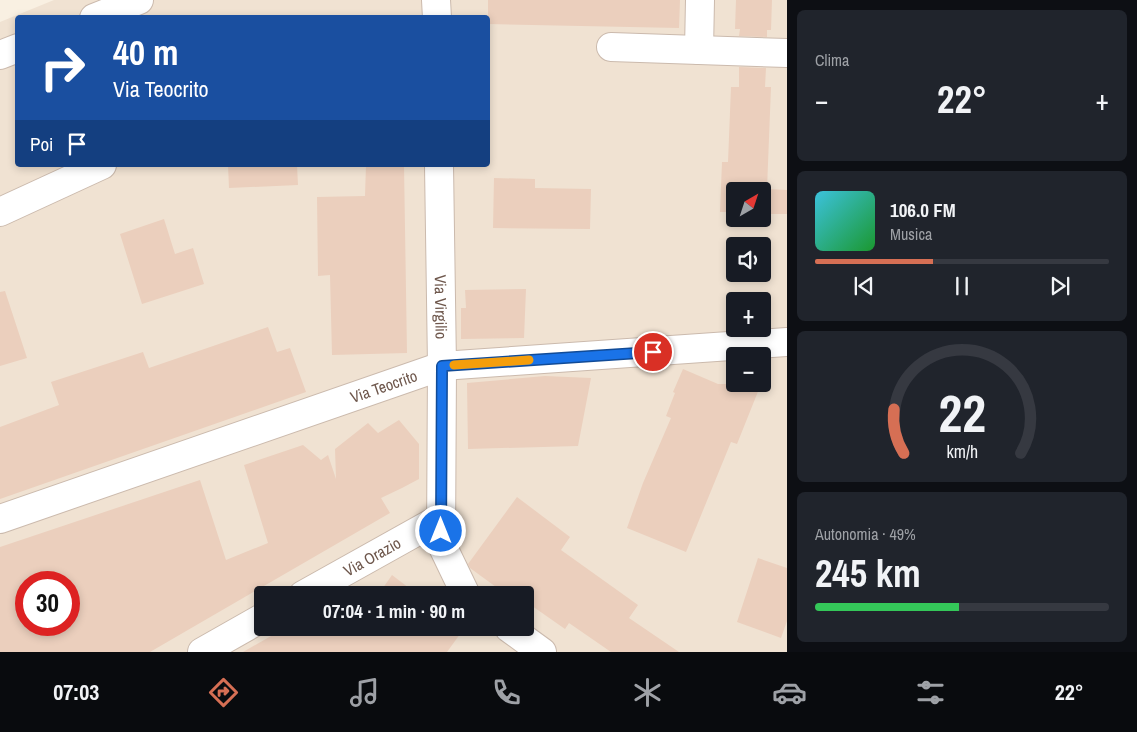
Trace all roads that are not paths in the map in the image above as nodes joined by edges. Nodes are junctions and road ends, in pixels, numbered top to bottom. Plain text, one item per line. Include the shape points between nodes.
1 (139, 0) edge
2 (436, 0) edge
3 (700, 0) edge
4 (102, 15) edge
5 (437, 15) edge
6 (611, 47) dead end
7 (15, 49) edge
8 (699, 50) junction
9 (787, 53) edge
10 (0, 55) edge
11 (98, 167) edge
12 (438, 167) edge
13 (0, 212) edge
14 (787, 342) edge
15 (442, 366) junction
16 (441, 518) junction
17 (0, 519) edge
18 (319, 586) edge
19 (462, 586) edge
20 (254, 623) edge
21 (520, 636) edge
22 (202, 652) edge
23 (542, 652) edge

1 - 4 street
2 - 5 street
3 - 8 street
6 - 8 street
7 - 10 street
8 - 9 street
11 - 13 street
12 - 15 street, Via Virgilio
14 - 15 street, Via Teocrito
15 - 16 street, Via Virgilio
15 - 17 street, Via Teocrito
16 - 18 street, Via Orazio
16 - 19 street, Via Virgilio via 441,544
20 - 22 street
21 - 23 street

